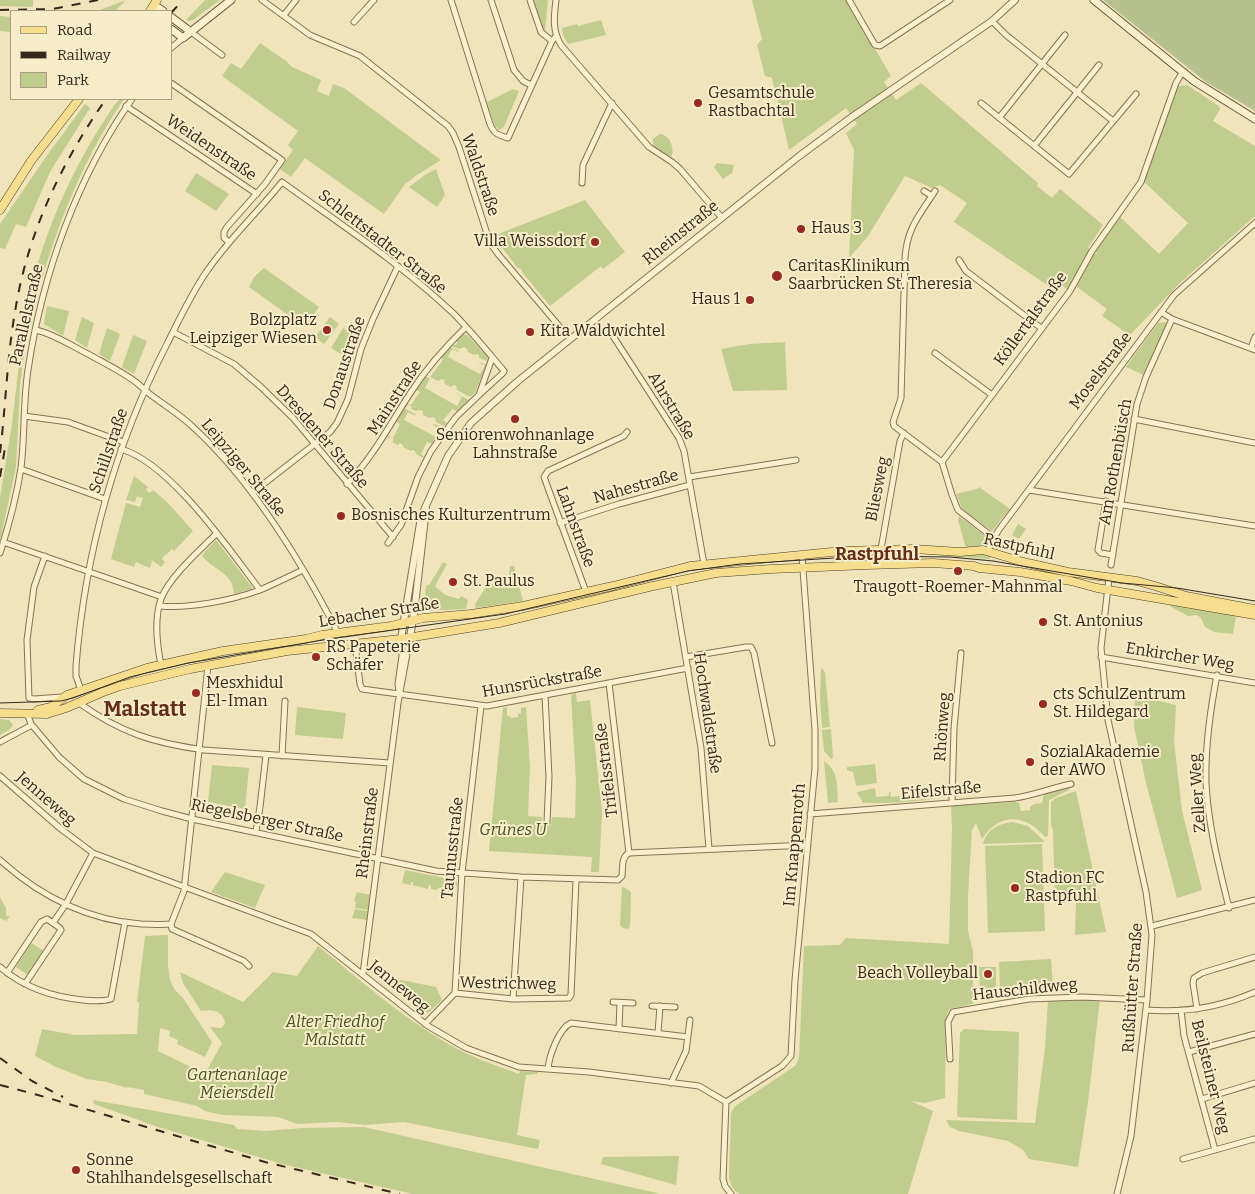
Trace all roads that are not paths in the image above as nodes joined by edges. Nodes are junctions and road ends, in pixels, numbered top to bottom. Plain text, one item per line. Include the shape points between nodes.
1 (231, 0) edge
2 (262, 0) edge
3 (296, 0) edge
4 (374, 0) edge
5 (451, 0) edge
6 (491, 0) edge
7 (530, 0) edge
8 (556, 0) edge
9 (849, 0) edge
10 (1015, 0) edge
11 (1094, 0) edge
12 (946, 1) edge
13 (284, 15) junction
14 (172, 19) edge
15 (992, 20) junction
16 (354, 22) dead end
17 (173, 31) edge
18 (192, 32) junction
19 (1066, 35) dead end
20 (183, 38) junction
21 (554, 38) junction
22 (172, 47) edge
23 (222, 55) dead end
24 (1042, 64) junction
25 (1099, 65) dead end
26 (1182, 73) junction
27 (172, 84) edge
28 (531, 85) junction
29 (1077, 93) junction
30 (1136, 94) dead end
31 (78, 100) edge
32 (131, 100) edge
33 (612, 103) junction
34 (981, 103) dead end
35 (126, 106) junction
36 (999, 118) junction
37 (1255, 119) edge
38 (1113, 121) junction
39 (1034, 146) junction
40 (282, 182) joint
41 (582, 183) dead end
42 (924, 191) dead end
43 (257, 194) junction
44 (0, 210) edge
45 (722, 218) junction
46 (1255, 223) edge
47 (229, 242) junction
48 (959, 260) dead end
49 (398, 266) junction
50 (1161, 312) junction
51 (1172, 319) junction
52 (466, 327) junction
53 (1042, 328) junction
54 (36, 330) junction
55 (605, 331) dead end
56 (173, 332) junction
57 (1255, 337) edge
58 (570, 339) junction
59 (1253, 349) edge
60 (935, 353) dead end
61 (492, 358) junction
62 (144, 390) junction
63 (992, 394) junction
64 (479, 395) junction
65 (24, 416) junction
66 (1134, 418) junction
67 (627, 432) dead end
68 (904, 433) junction
69 (123, 442) junction
70 (1255, 443) edge
71 (314, 445) junction
72 (121, 449) junction
73 (796, 460) dead end
74 (942, 462) junction
75 (21, 469) junction
76 (689, 478) junction
77 (347, 484) junction
78 (690, 485) junction
79 (1029, 490) junction
80 (252, 493) junction
81 (105, 499) junction
82 (1106, 501) junction
83 (1121, 503) junction
84 (427, 506) junction
85 (560, 523) junction
86 (1255, 526) edge
87 (217, 533) junction
88 (393, 537) junction
89 (994, 538) junction
90 (3, 542) junction
91 (388, 543) dead end
92 (881, 550) junction
93 (991, 551) junction
94 (0, 553) edge
95 (1113, 555) junction
96 (45, 556) junction
97 (802, 556) junction
98 (704, 564) junction
99 (974, 566) junction
100 (1111, 566) dead end
101 (803, 568) junction
102 (303, 570) junction
103 (89, 572) junction
104 (1109, 578) junction
105 (673, 582) junction
106 (1108, 589) junction
107 (260, 590) junction
108 (586, 592) junction
109 (1171, 592) junction
110 (1146, 595) junction
111 (162, 597) junction
112 (160, 606) junction
113 (523, 606) junction
114 (1255, 608) edge
115 (1255, 615) edge
116 (413, 621) junction
117 (507, 621) junction
118 (405, 623) junction
119 (338, 633) junction
120 (410, 637) junction
121 (401, 638) junction
122 (355, 644) junction
123 (345, 646) junction
124 (960, 653) dead end
125 (686, 657) junction
126 (1101, 657) junction
127 (161, 665) junction
128 (208, 666) junction
129 (688, 668) junction
130 (1217, 675) junction
131 (609, 683) junction
132 (1255, 683) edge
133 (81, 690) junction
134 (400, 694) junction
135 (67, 695) junction
136 (545, 695) junction
137 (285, 701) dead end
138 (79, 703) junction
139 (481, 706) junction
140 (0, 713) edge
141 (27, 713) junction
142 (31, 724) junction
143 (0, 742) edge
144 (772, 743) dead end
145 (200, 750) junction
146 (266, 755) junction
147 (282, 756) junction
148 (390, 763) junction
149 (0, 776) edge
150 (1071, 784) dead end
151 (952, 802) junction
152 (810, 814) junction
153 (192, 819) junction
154 (547, 822) dead end
155 (256, 831) junction
156 (808, 845) junction
157 (709, 850) junction
158 (93, 852) junction
159 (627, 854) junction
160 (378, 858) junction
161 (0, 860) edge
162 (462, 873) junction
163 (520, 877) junction
164 (576, 880) junction
165 (184, 887) junction
166 (1255, 900) edge
167 (65, 905) junction
168 (1229, 908) junction
169 (125, 922) junction
170 (53, 923) junction
171 (171, 924) junction
172 (1152, 926) junction
173 (1255, 957) edge
174 (249, 966) dead end
175 (0, 967) edge
176 (7, 973) junction
177 (363, 974) junction
178 (25, 984) junction
179 (1255, 992) edge
180 (455, 993) junction
181 (513, 999) junction
182 (1147, 1000) junction
183 (613, 1002) dead end
184 (620, 1003) junction
185 (633, 1003) dead end
186 (652, 1006) dead end
187 (660, 1006) junction
188 (675, 1007) dead end
189 (1196, 1009) junction
190 (1146, 1010) junction
191 (1181, 1010) junction
192 (690, 1020) dead end
193 (425, 1024) junction
194 (619, 1029) junction
195 (658, 1033) junction
196 (1255, 1034) edge
197 (688, 1037) junction
198 (1189, 1052) junction
199 (950, 1059) dead end
200 (548, 1069) junction
201 (671, 1082) junction
202 (1255, 1083) edge
203 (1202, 1099) junction
204 (726, 1102) junction
205 (1254, 1139) dead end
206 (1215, 1150) junction
207 (1183, 1159) dead end
208 (731, 1194) edge
209 (1117, 1194) edge

1 - 18 main road
2 - 13 street, Waldstraße
3 - 13 street
4 - 16 street
5 - 28 street via 493,132 508,138
6 - 28 street via 514,70
7 - 21 street via 542,32
8 - 21 street
9 - 12 street via 875,45 880,46
10 - 15 street, Rheinstraße
11 - 26 main road
13 - 58 street, Waldstraße via 314,37 360,56 448,126 459,147 490,243
14 - 18 main road
15 - 24 street
15 - 45 street, Rheinstraße via 852,117
17 - 20 main road
18 - 20 main road
18 - 23 street
19 - 24 street
20 - 22 street
21 - 28 street
21 - 33 street
24 - 29 street
24 - 36 street
25 - 29 street
26 - 37 main road
26 - 53 street, Köllertalstraße via 1140,182 1092,251 1070,291
27 - 43 street via 282,160
29 - 38 street
29 - 39 street
30 - 38 street
31 - 44 main road via 34,156
32 - 35 street, Parallelstraße
33 - 41 street via 583,166
33 - 45 street via 649,147 672,162
34 - 36 street
35 - 43 street, Weidenstraße
35 - 54 street, Parallelstraße via 103,144 68,220 48,278
36 - 39 street
38 - 39 street via 1069,174
40 - 47 street, Schillstraße
40 - 49 street, Schlettstadter Straße
42 - 68 street via 933,194 909,232 906,248 901,398 893,422
43 - 47 street, Schillstraße via 224,232 224,238
45 - 58 street, Rheinstraße
46 - 50 street, Moselstraße via 1180,288
47 - 56 street, Schillstraße via 206,273
48 - 53 street via 966,271
49 - 52 street, Schlettstadter Straße
49 - 71 street, Donaustraße via 375,313 342,415 330,432
50 - 51 street
50 - 79 street, Moselstraße
51 - 59 street
51 - 66 street, Am Rothenbüsch via 1142,389
52 - 61 street, Schlettstadter Straße
52 - 77 street, Mainstraße via 424,373 378,446
53 - 63 street, Köllertalstraße
54 - 62 street, Leipziger Straße via 96,358
54 - 65 street, Parallelstraße
55 - 76 street, Ahrstraße via 611,333 674,428 684,450
56 - 62 street, Schillstraße
56 - 71 street, Dresdener Straße via 243,371 287,412
57 - 59 street
58 - 84 street, Rheinstraße via 471,423 448,456
60 - 63 street
61 - 64 street
61 - 64 street, Schlettstadter Straße via 504,371
62 - 69 street, Schillstraße
62 - 80 street, Leipziger Straße via 195,428
63 - 74 street, Köllertalstraße
64 - 88 street via 456,417 431,451
65 - 69 street via 68,422
65 - 75 street, Parallelstraße
66 - 70 street
66 - 83 street, Am Rothenbüsch
67 - 85 street, Lahnstraße via 546,473 545,482
68 - 74 street
68 - 92 street, Bliesweg
69 - 72 street, Schillstraße
71 - 77 street, Dresdener Straße
71 - 80 street, Donaustraße
72 - 81 street, Schillstraße
72 - 87 street via 172,483
73 - 76 street, Nahestraße
74 - 89 street via 958,510
75 - 81 street
75 - 90 street, Parallelstraße
76 - 78 street, Ahrstraße
77 - 88 street, Dresdener Straße
78 - 85 street, Nahestraße
78 - 98 street, Ahrstraße
79 - 82 street
79 - 89 street, Moselstraße
80 - 102 street, Leipziger Straße
81 - 103 street, Schillstraße
82 - 83 street
82 - 95 street, Am Rothenbüsch via 1098,550
83 - 86 street
83 - 95 street, Am Rothenbüsch
84 - 116 street, Rheinstraße
84 - 118 street, Rheinstraße via 419,527
85 - 108 street, Lahnstraße
87 - 107 street
87 - 111 street via 180,572
88 - 91 street
89 - 93 street, Moselstraße
90 - 94 street, Parallelstraße
90 - 96 street
92 - 93 main road, Rastpfuhl
92 - 97 main road, Rastpfuhl
93 - 99 main road via 993,561 988,566
93 - 104 main road, Rastpfuhl via 1017,561
95 - 100 street, Am Rothenbüsch
96 - 103 street
96 - 135 street via 34,587 28,630 29,698
97 - 98 main road, Lebacher Straße
97 - 101 street, Im Knappenroth
98 - 108 main road, Lebacher Straße
99 - 101 main road, Rastpfuhl via 933,563
99 - 106 main road, Rastpfuhl
101 - 105 main road, Lebacher Straße via 716,573
101 - 152 street, Im Knappenroth via 816,742
102 - 107 street
102 - 119 street, Leipziger Straße
103 - 111 street
103 - 133 street, Schillstraße via 76,666
104 - 106 street, Rußhütter Straße
104 - 109 main road, Rastpfuhl via 1148,584
105 - 117 main road, Lebacher Straße
105 - 125 street, Hochwaldstraße
106 - 110 main road, Rastpfuhl
106 - 126 street, Rußhütter Straße
107 - 112 street via 187,606
108 - 113 main road, Lebacher Straße
109 - 110 main road via 1169,595
109 - 114 main road
110 - 115 main road
111 - 112 street
112 - 127 street via 158,640
113 - 116 main road, Lebacher Straße
113 - 117 main road via 507,611 504,617
116 - 118 main road, Lebacher Straße
116 - 120 street, Rheinstraße
117 - 120 main road, Lebacher Straße
118 - 119 main road, Lebacher Straße
118 - 121 street, Rheinstraße
119 - 123 main road
119 - 127 main road, Lebacher Straße via 223,651
120 - 121 main road, Lebacher Straße
120 - 134 street, Rheinstraße
121 - 122 main road, Lebacher Straße
121 - 134 street, Rheinstraße
122 - 123 main road, Lebacher Straße
122 - 134 street via 360,686 365,690
123 - 128 main road, Lebacher Straße via 287,651
124 - 151 street, Rhönweg
125 - 129 street, Hochwaldstraße
125 - 144 street via 751,647
126 - 130 street, Enkircher Weg
126 - 172 street, Rußhütter Straße via 1108,720
127 - 133 main road, Lebacher Straße
128 - 138 main road, Lebacher Straße via 120,686
128 - 145 street
129 - 131 street, Hunsrückstraße
129 - 157 street, Hochwaldstraße via 701,748
130 - 132 street, Enkircher Weg
130 - 168 street, Zeller Weg via 1209,716 1206,783 1211,827
131 - 136 street, Hunsrückstraße
131 - 159 street, Trifelsstraße
133 - 135 main road, Lebacher Straße
134 - 139 street, Hunsrückstraße
134 - 148 street, Rheinstraße
135 - 141 main road, Lebacher Straße via 48,708
136 - 139 street, Hunsrückstraße
136 - 154 street via 549,773
137 - 147 street
138 - 141 main road, Lebacher Straße via 47,714
138 - 145 street via 126,732
139 - 162 street, Taunusstraße
140 - 141 main road, Lebacher Straße
141 - 142 street
142 - 143 street
142 - 153 street, Riegelsberger Straße via 59,757 84,779 124,799
145 - 146 street
145 - 153 street
146 - 147 street
146 - 155 street
147 - 148 street
148 - 160 street, Rheinstraße
149 - 158 street, Jenneweg
150 - 151 street, Eifelstraße via 1032,796
151 - 152 street, Eifelstraße
152 - 156 street, Im Knappenroth
153 - 155 street, Riegelsberger Straße
153 - 165 street
155 - 160 street, Riegelsberger Straße
156 - 157 street
156 - 204 street, Im Knappenroth via 791,1056 782,1066
157 - 159 street
158 - 165 street, Jenneweg
158 - 167 street
159 - 164 street, Riegelsberger Straße via 621,879
160 - 162 street, Riegelsberger Straße
160 - 177 street, Rheinstraße
161 - 167 street via 36,888
162 - 163 street, Riegelsberger Straße
162 - 180 street, Taunusstraße
163 - 164 street, Riegelsberger Straße
163 - 181 street
164 - 181 street, Westrichweg via 571,995 569,998
165 - 171 street
165 - 177 street, Jenneweg via 311,934
166 - 168 street
167 - 169 street via 93,916
167 - 170 street
168 - 172 street
169 - 171 street
169 - 178 street via 111,999 65,998 39,992
170 - 176 street via 47,919 41,922
170 - 178 street via 61,930
171 - 174 street via 172,928
172 - 182 street, Rußhütter Straße
173 - 189 street via 1194,978
175 - 176 street
176 - 178 street
177 - 193 street, Jenneweg
179 - 189 street
180 - 181 street, Westrichweg
180 - 193 street, Westrichweg
182 - 190 street, Rußhütter Straße
182 - 199 street, Hauschildweg via 1029,999 953,1012 948,1022
183 - 184 street
184 - 185 street
184 - 194 street
186 - 187 street
187 - 188 street
187 - 195 street
189 - 191 street
190 - 191 street
190 - 209 street, Rußhütter Straße via 1131,1136
191 - 198 street, Beilsteiner Weg
192 - 197 street
193 - 200 street, Jenneweg via 488,1057 519,1067
194 - 195 street
194 - 200 street via 568,1024 551,1052
195 - 197 street
196 - 198 street
197 - 201 street via 684,1057
198 - 203 street, Beilsteiner Weg
200 - 201 street, Jenneweg
201 - 204 street, Jenneweg via 699,1086
202 - 203 street
203 - 206 street, Beilsteiner Weg
204 - 208 street via 723,1179
205 - 206 street, Beilsteiner Weg
206 - 207 street, Beilsteiner Weg

